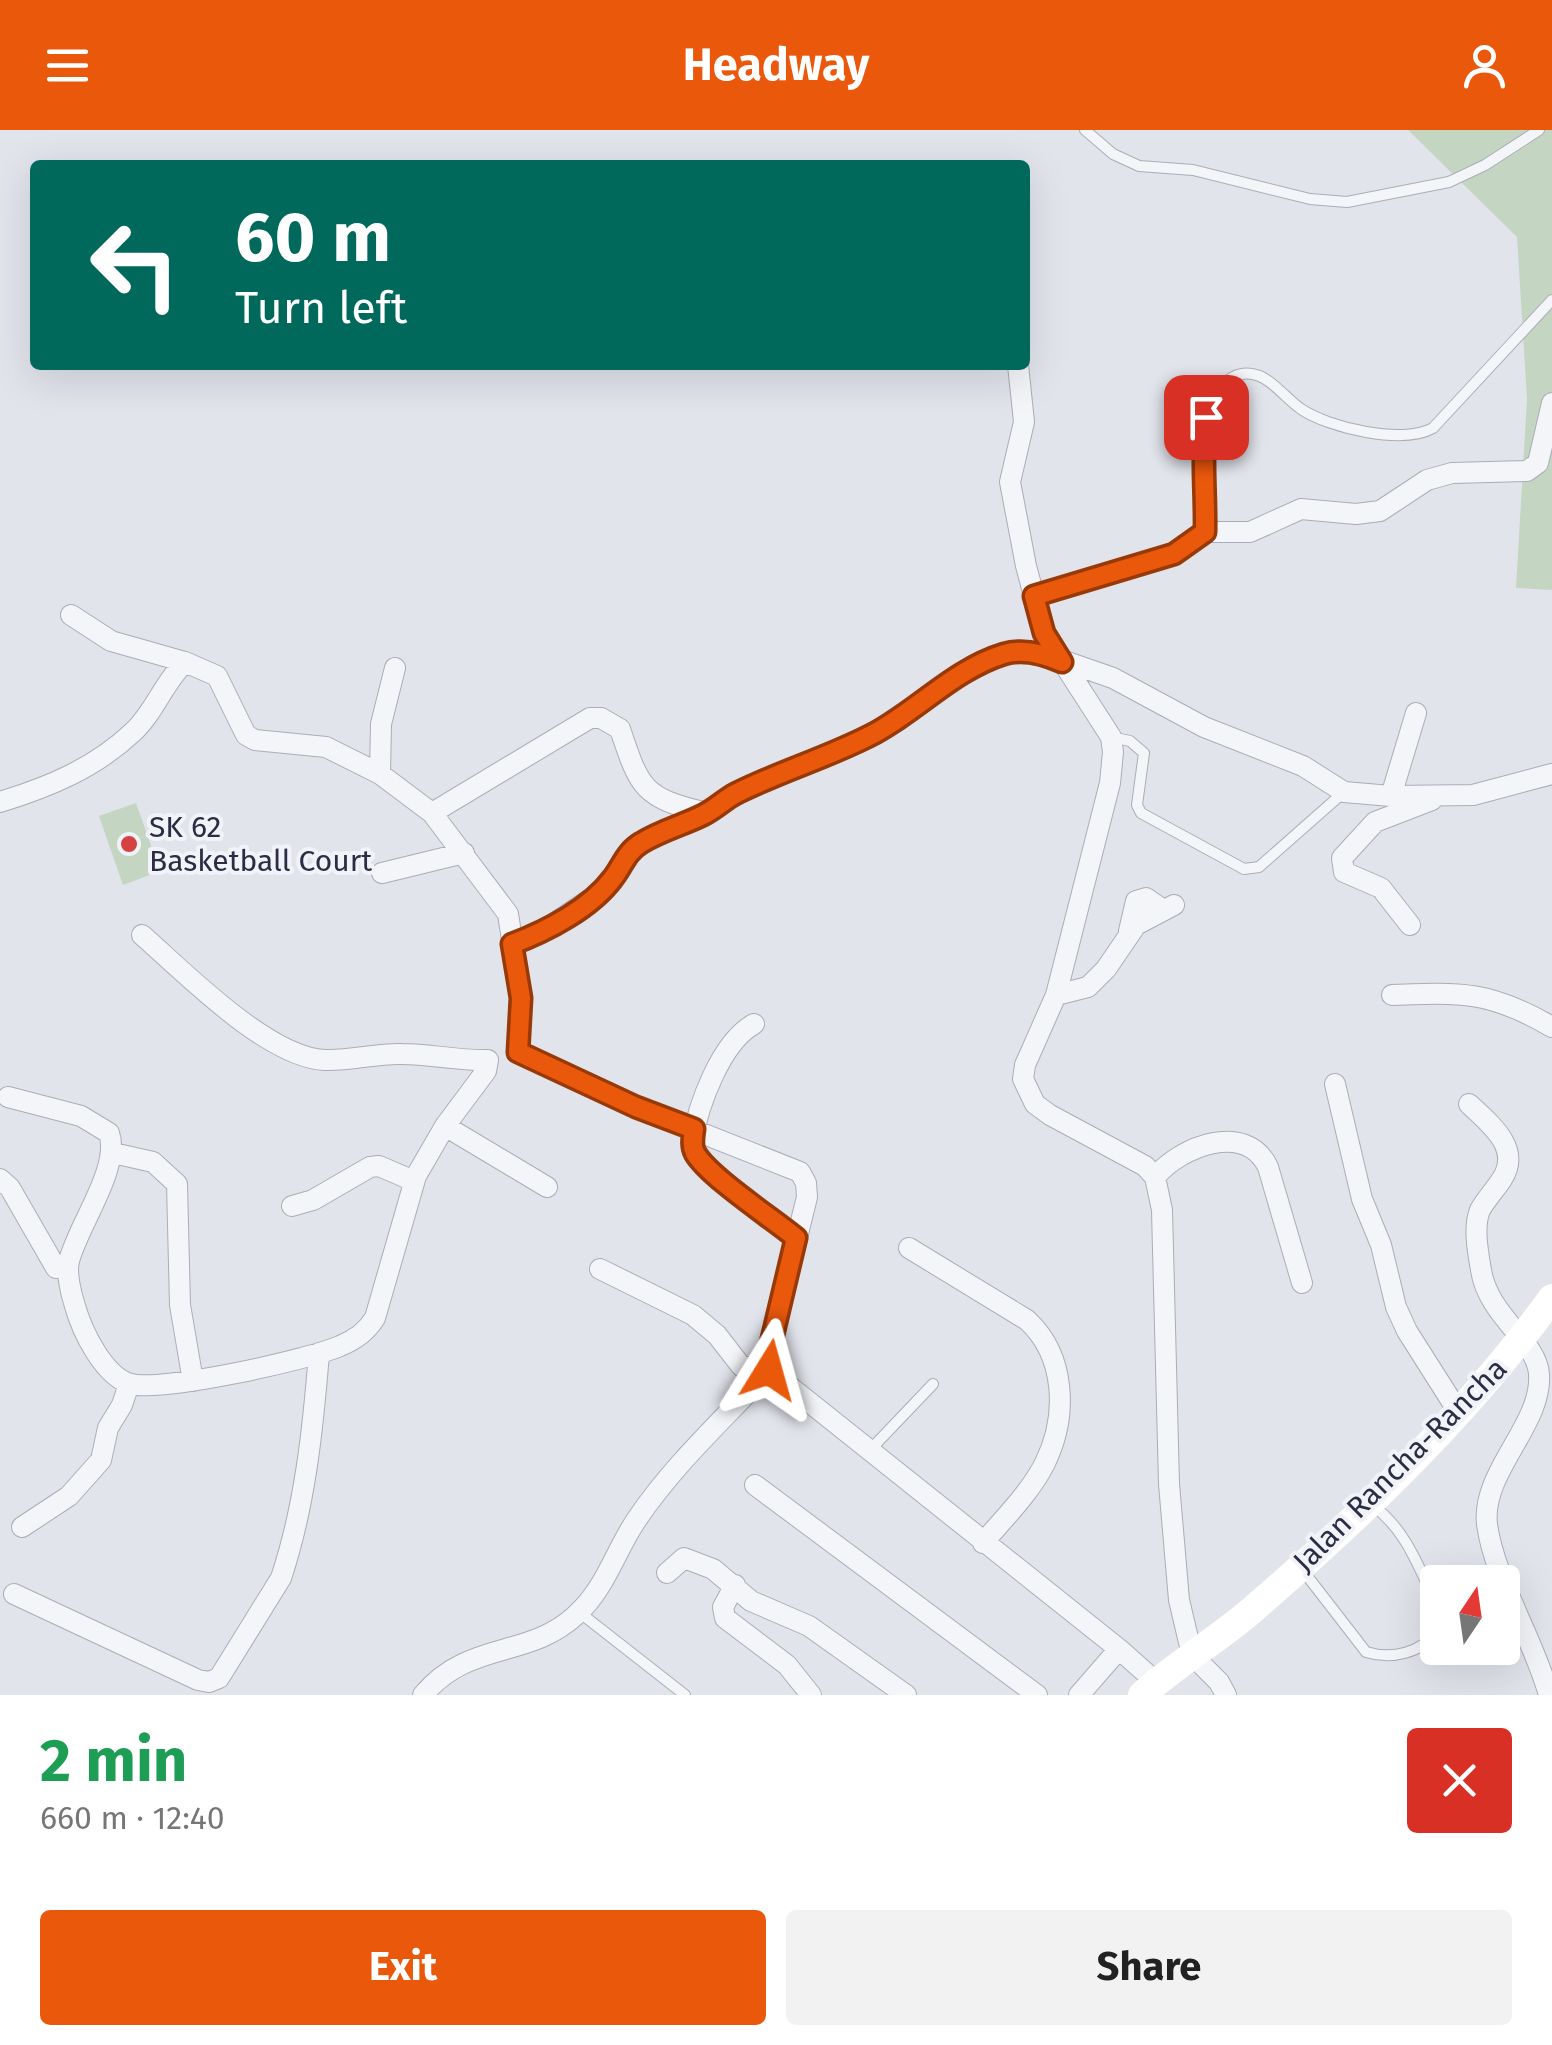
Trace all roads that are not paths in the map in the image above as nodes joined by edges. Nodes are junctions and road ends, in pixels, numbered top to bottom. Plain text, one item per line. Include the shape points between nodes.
1 (1085, 130) edge
2 (1533, 131) edge
3 (1552, 300) edge
4 (1019, 370) edge
5 (1552, 403) edge
6 (1205, 532) junction
7 (1034, 596) junction
8 (72, 615) dead end
9 (185, 662) junction
10 (1062, 662) junction
11 (395, 668) dead end
12 (1416, 713) dead end
13 (1110, 738) junction
14 (380, 774) junction
15 (1552, 774) edge
16 (1344, 792) junction
17 (1391, 796) junction
18 (1444, 796) junction
19 (0, 802) edge
20 (432, 813) junction
21 (707, 813) junction
22 (464, 852) junction
23 (382, 873) dead end
24 (1168, 907) dead end
25 (1410, 925) dead end
26 (142, 935) dead end
27 (512, 944) junction
28 (1056, 995) junction
29 (1392, 995) dead end
30 (754, 1024) dead end
31 (1552, 1028) edge
32 (518, 1052) junction
33 (488, 1060) junction
34 (1335, 1084) dead end
35 (8, 1097) dead end
36 (1469, 1104) dead end
37 (445, 1126) junction
38 (694, 1129) junction
39 (112, 1153) junction
40 (1155, 1177) junction
41 (0, 1179) edge
42 (414, 1180) junction
43 (547, 1187) dead end
44 (292, 1206) dead end
45 (796, 1238) junction
46 (909, 1248) dead end
47 (68, 1264) junction
48 (600, 1269) dead end
49 (1302, 1283) dead end
50 (1552, 1298) edge
51 (1521, 1340) junction
52 (319, 1353) junction
53 (769, 1370) junction
54 (193, 1381) junction
55 (129, 1384) junction
56 (932, 1384) dead end
57 (1460, 1413) junction
58 (872, 1450) junction
59 (755, 1485) dead end
60 (1370, 1503) junction
61 (22, 1527) dead end
62 (983, 1543) junction
63 (1300, 1567) junction
64 (1420, 1570) edge
65 (668, 1572) dead end
66 (735, 1585) junction
67 (14, 1594) dead end
68 (579, 1612) junction
69 (1420, 1645) edge
70 (1119, 1649) junction
71 (1192, 1654) junction
72 (1149, 1689) edge
73 (901, 1691) edge
74 (424, 1695) edge
75 (686, 1695) edge
76 (811, 1695) edge
77 (873, 1695) edge
78 (1037, 1695) edge
79 (1079, 1695) edge
80 (1226, 1695) edge
81 (1549, 1695) edge

1 - 2 lane via 1138,166 1192,170 1346,202 1449,182
3 - 6 lane via 1423,434 1393,436 1333,422 1307,413 1262,377 1228,379 1206,417
4 - 7 street via 1024,422 1010,482
5 - 6 street via 1538,463 1527,472 1452,473 1418,485 1380,511 1301,509 1250,532
6 - 7 street via 1174,554
7 - 10 street via 1044,633
8 - 9 street via 111,641
9 - 14 street via 218,676 246,736 326,747
9 - 19 street via 135,731 65,780
10 - 13 street
10 - 16 street via 1113,678
10 - 21 street via 1042,653 1004,654 950,681 884,728
11 - 14 street via 381,724
12 - 17 street
13 - 16 lane via 1130,741 1144,753 1137,805 1144,816 1244,869 1259,867
13 - 28 street via 1110,783
14 - 20 street
15 - 18 street
16 - 17 street
17 - 18 street
18 - 25 street via 1375,822 1342,858 1344,872 1380,888
20 - 21 street via 590,718 620,729 634,772 651,795
20 - 22 street
21 - 27 street via 640,844 598,894
22 - 23 street
22 - 27 street via 508,914
24 - 28 street via 1136,901 1129,931 1099,978
26 - 33 street via 283,1049 327,1060 391,1054
27 - 32 street via 521,998
28 - 40 street via 1025,1065 1026,1090 1050,1115
29 - 31 street via 1482,995
30 - 38 street via 722,1056
32 - 33 street
32 - 38 street
33 - 37 street
34 - 57 street via 1396,1307
35 - 39 street via 97,1124 108,1133
36 - 51 street via 1503,1137 1506,1150 1504,1176 1476,1226 1486,1293
37 - 42 street
37 - 43 street
38 - 45 street via 696,1154 709,1168
38 - 45 street via 800,1172 807,1196
39 - 47 street
39 - 54 street via 154,1162 177,1184 180,1306
40 - 49 street via 1189,1151 1220,1142 1251,1145 1268,1167
40 - 71 street via 1162,1210 1169,1484 1179,1600
41 - 47 street via 56,1268
42 - 44 street via 370,1167
42 - 52 street via 375,1318 354,1339
45 - 53 street
46 - 62 street via 1027,1320 1054,1355 1059,1410 1053,1443 1026,1492
47 - 55 street via 76,1312 102,1361
48 - 53 street via 693,1315 741,1366
50 - 51 main road, Jalan Rancha-Rancha
51 - 57 main road, Jalan Rancha-Rancha
51 - 81 street via 1534,1358 1538,1389 1490,1498 1488,1524
52 - 54 street
52 - 67 street via 308,1466 287,1560 219,1678 198,1680
53 - 58 street
53 - 68 street via 653,1497
54 - 55 street
55 - 61 street via 101,1460 69,1496
56 - 58 lane
57 - 60 main road, Jalan Rancha-Rancha
58 - 62 street
59 - 78 street
60 - 63 main road, Jalan Rancha-Rancha
60 - 64 lane via 1392,1520
62 - 70 street
63 - 69 lane via 1366,1652 1395,1656
63 - 71 main road, Jalan Rancha-Rancha
65 - 66 street via 684,1558
66 - 73 street via 751,1601 809,1626
66 - 76 street via 723,1607 725,1618 787,1665
68 - 74 street via 555,1633 456,1666
68 - 75 lane
70 - 72 street
70 - 79 street
71 - 72 main road, Jalan Rancha-Rancha
71 - 80 street
73 - 77 street

